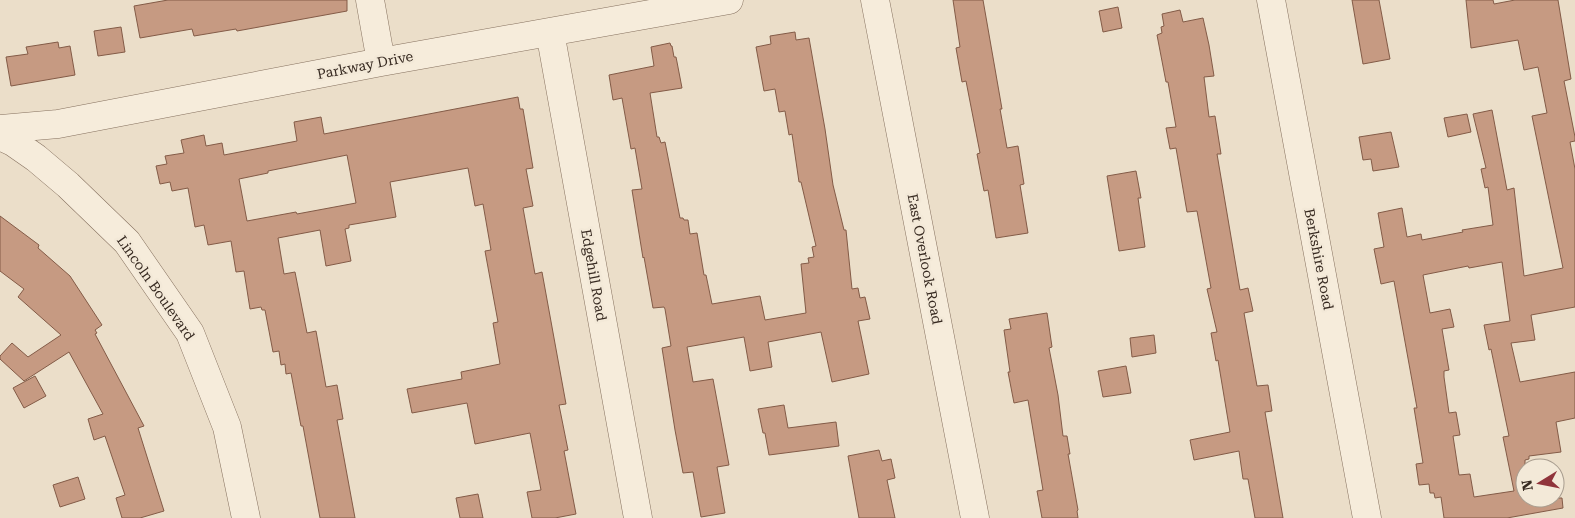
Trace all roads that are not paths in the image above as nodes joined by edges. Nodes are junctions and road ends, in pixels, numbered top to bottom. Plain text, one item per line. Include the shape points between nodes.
1 (370, 0) edge
2 (729, 0) edge
3 (875, 0) edge
4 (1270, 0) edge
5 (550, 32) junction
6 (381, 62) junction
7 (0, 129) edge
8 (0, 136) edge
9 (246, 518) edge
10 (638, 518) edge
11 (975, 518) edge
12 (1367, 518) edge

1 - 6 street
2 - 5 street, Parkway Drive
3 - 11 street, East Overlook Road
4 - 12 street, Berkshire Road
5 - 6 street, Parkway Drive
5 - 10 street, Edgehill Road
6 - 7 street, Parkway Drive via 58,124
8 - 9 street, Lincoln Boulevard via 36,158 127,242 190,333 227,427

